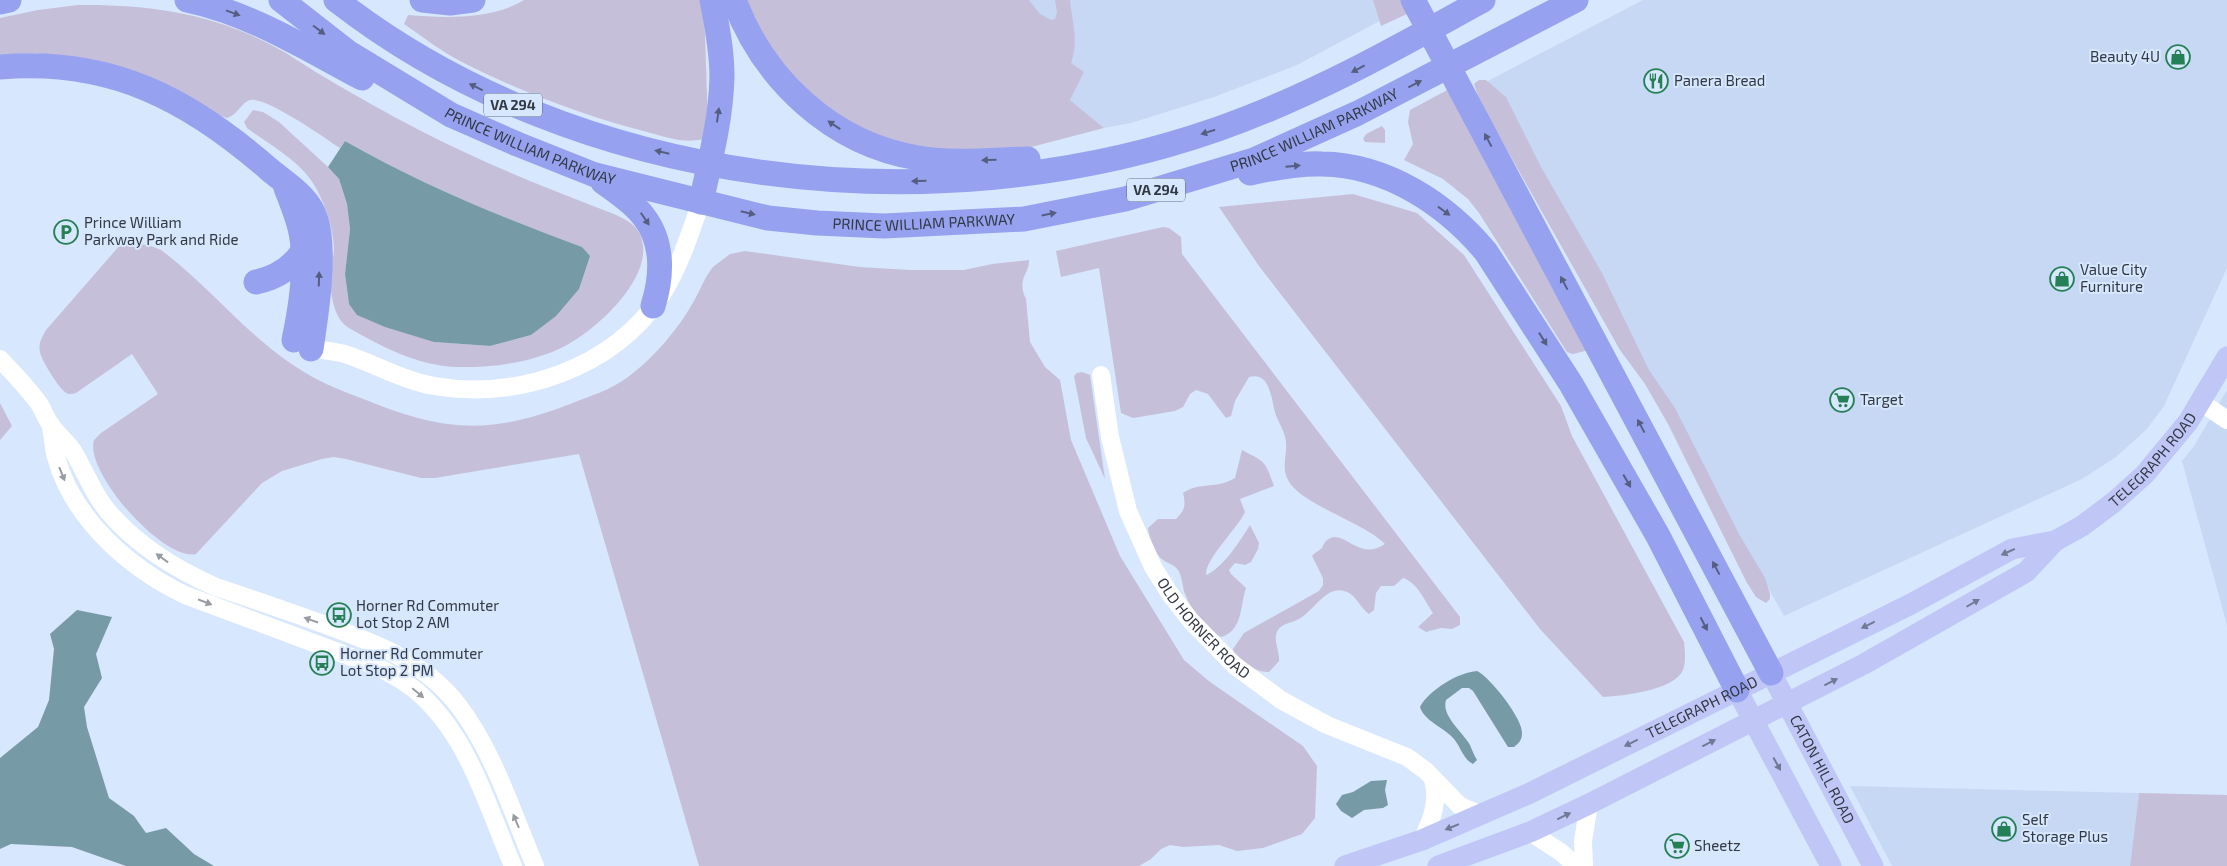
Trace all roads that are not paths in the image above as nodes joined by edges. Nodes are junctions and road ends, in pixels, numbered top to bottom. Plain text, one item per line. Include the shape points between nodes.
1 (9, 0) edge
2 (187, 0) edge
3 (280, 0) edge
4 (336, 0) edge
5 (422, 0) edge
6 (473, 0) edge
7 (712, 0) edge
8 (734, 0) edge
9 (1413, 0) edge
10 (1460, 0) edge
11 (1483, 0) edge
12 (1576, 0) edge
13 (0, 2) edge
14 (1416, 37) junction
15 (0, 67) edge
16 (451, 115) junction
17 (1126, 156) junction
18 (710, 163) junction
19 (595, 175) junction
20 (283, 181) junction
21 (1125, 199) junction
22 (701, 202) junction
23 (303, 251) junction
24 (256, 282) dead end
25 (653, 306) junction
26 (305, 333) junction
27 (2227, 357) edge
28 (0, 359) edge
29 (1101, 375) dead end
30 (2202, 403) junction
31 (2227, 420) edge
32 (51, 426) junction
33 (2055, 541) junction
34 (1771, 673) junction
35 (1737, 690) junction
36 (1787, 704) junction
37 (1753, 721) junction
38 (1433, 779) junction
39 (1589, 804) junction
40 (1482, 815) junction
41 (1530, 832) junction
42 (1422, 840) junction
43 (1381, 860) edge
44 (513, 866) edge
45 (535, 866) edge
46 (1345, 866) edge
47 (1438, 866) edge
48 (1576, 866) edge
49 (1584, 866) edge
50 (1831, 866) edge
51 (1873, 866) edge

1 - 13 highway
2 -> 16 highway via 260,24 377,86
3 -> 16 highway, PRINCE WILLIAM PARKWAY / VA 294 via 349,53
18 -> 4 highway, PRINCE WILLIAM PARKWAY / VA 294 via 600,136 504,101 412,53
5 - 6 highway via 450,3
18 -> 7 highway via 722,77
17 -> 8 highway via 959,161 917,158 868,144 812,111 790,91 754,44
34 -> 9 highway
10 - 14 highway
11 - 14 highway, PRINCE WILLIAM PARKWAY / VA 294
21 -> 12 highway, PRINCE WILLIAM PARKWAY / VA 294 via 1254,160 1302,140
14 -> 17 highway, PRINCE WILLIAM PARKWAY / VA 294 via 1282,104 1219,129
15 - 20 highway via 58,66 89,70 157,92 207,121
16 - 19 highway, PRINCE WILLIAM PARKWAY / VA 294
17 -> 18 highway, PRINCE WILLIAM PARKWAY / VA 294 via 1002,177 895,182 841,180
18 - 22 highway
19 - 22 highway, PRINCE WILLIAM PARKWAY / VA 294
19 -> 25 highway via 634,206 645,217 654,234 661,269
20 - 23 highway via 300,229
26 -> 20 highway via 320,254 316,220 312,209
22 -> 21 highway, PRINCE WILLIAM PARKWAY / VA 294 via 768,218 884,226 1024,219
21 -> 35 highway via 1280,167 1322,164 1344,166 1407,186 1451,216 1486,252 1571,384 1658,536
22 - 25 street via 677,265
23 - 24 highway via 289,268
23 - 26 highway
25 - 26 street via 624,339 601,354 556,375 504,388 432,386 345,354
27 - 30 main road, TELEGRAPH ROAD
28 - 32 street via 32,395
29 - 38 street, OLD HORNER ROAD via 1110,437 1128,511 1154,567 1191,622 1234,665 1281,700 1327,725 1406,757
30 - 31 street
30 - 33 main road, TELEGRAPH ROAD via 2145,474 2082,526
32 -> 44 street via 56,458 80,508 111,545 139,566 185,594 378,667 422,695 444,719 465,752
45 -> 32 street via 482,744 444,690 417,667 385,648 216,587 174,567 111,515 69,444
33 -> 34 main road, TELEGRAPH ROAD via 2012,549 1911,604
36 -> 33 main road, TELEGRAPH ROAD via 1912,638 2026,572
34 - 35 main road, TELEGRAPH ROAD
34 - 36 main road, CATON HILL ROAD
35 - 37 main road
35 -> 40 main road, TELEGRAPH ROAD
36 - 37 main road, TELEGRAPH ROAD
36 - 51 main road, CATON HILL ROAD
39 -> 37 main road, TELEGRAPH ROAD
37 -> 50 main road
38 - 40 street, OLD HORNER ROAD via 1460,806
38 - 42 street via 1435,806
41 -> 39 main road, TELEGRAPH ROAD
39 - 49 street via 1583,841
40 -> 42 main road, TELEGRAPH ROAD
41 - 47 main road, TELEGRAPH ROAD
41 - 48 street via 1562,852
42 - 43 main road, TELEGRAPH ROAD
43 - 46 main road, TELEGRAPH ROAD

